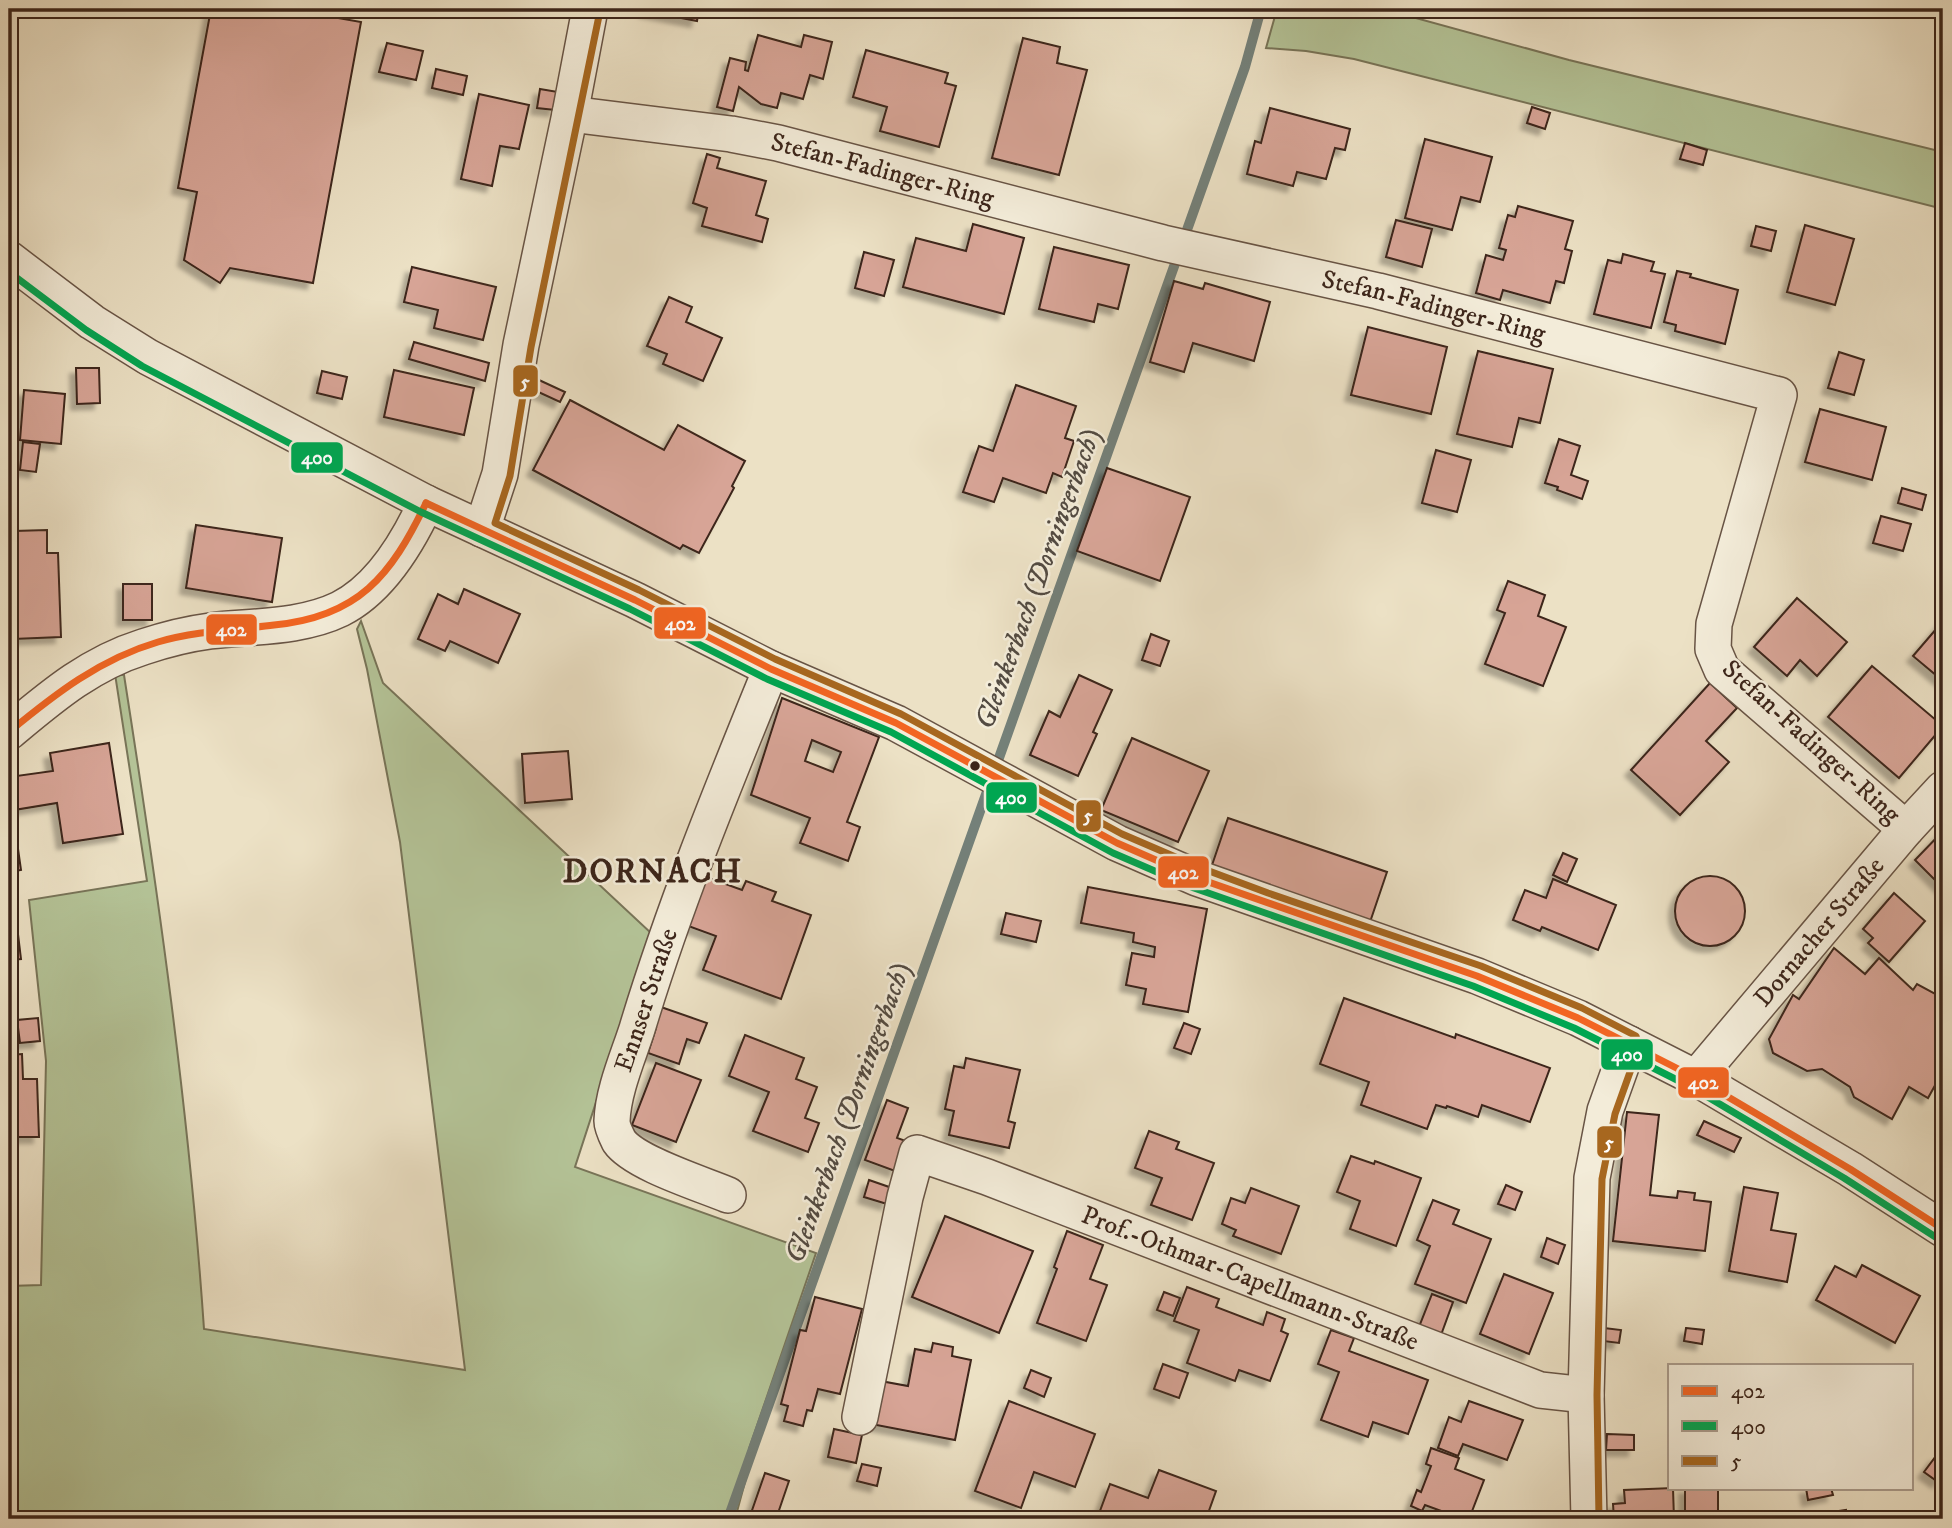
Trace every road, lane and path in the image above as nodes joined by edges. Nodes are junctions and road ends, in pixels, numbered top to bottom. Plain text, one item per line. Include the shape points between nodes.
1 (590, 9) edge
2 (570, 114) junction
3 (9, 259) edge
4 (426, 503) junction
5 (482, 529) junction
6 (771, 669) junction
7 (9, 732) edge
8 (1943, 789) edge
9 (1906, 829) junction
10 (1629, 1044) junction
11 (1696, 1078) junction
12 (728, 1195) dead end
13 (1943, 1229) edge
14 (1586, 1395) junction
15 (860, 1417) dead end
16 (1589, 1519) edge

1 - 2 street
2 - 5 street via 521,345 500,474
2 - 9 street, Stefan-Fadinger-Ring via 778,144 1779,395 1714,624 1713,649 1722,670
3 - 4 street via 92,322 148,357
4 - 5 street
4 - 7 street via 392,562 342,608 317,618 206,631 139,648 71,681
5 - 6 street
6 - 10 street via 873,712 1117,843 1197,878 1477,976
6 - 12 street, Ennser Straße via 678,907 612,1121 618,1140 630,1152
8 - 9 street, Dornacher Straße
9 - 11 street, Dornacher Straße
10 - 11 street
10 - 14 street via 1605,1111 1592,1178
11 - 13 street
14 - 15 street, Prof.-Othmar-Capellmann-Straße via 1540,1390 917,1153
14 - 16 street

